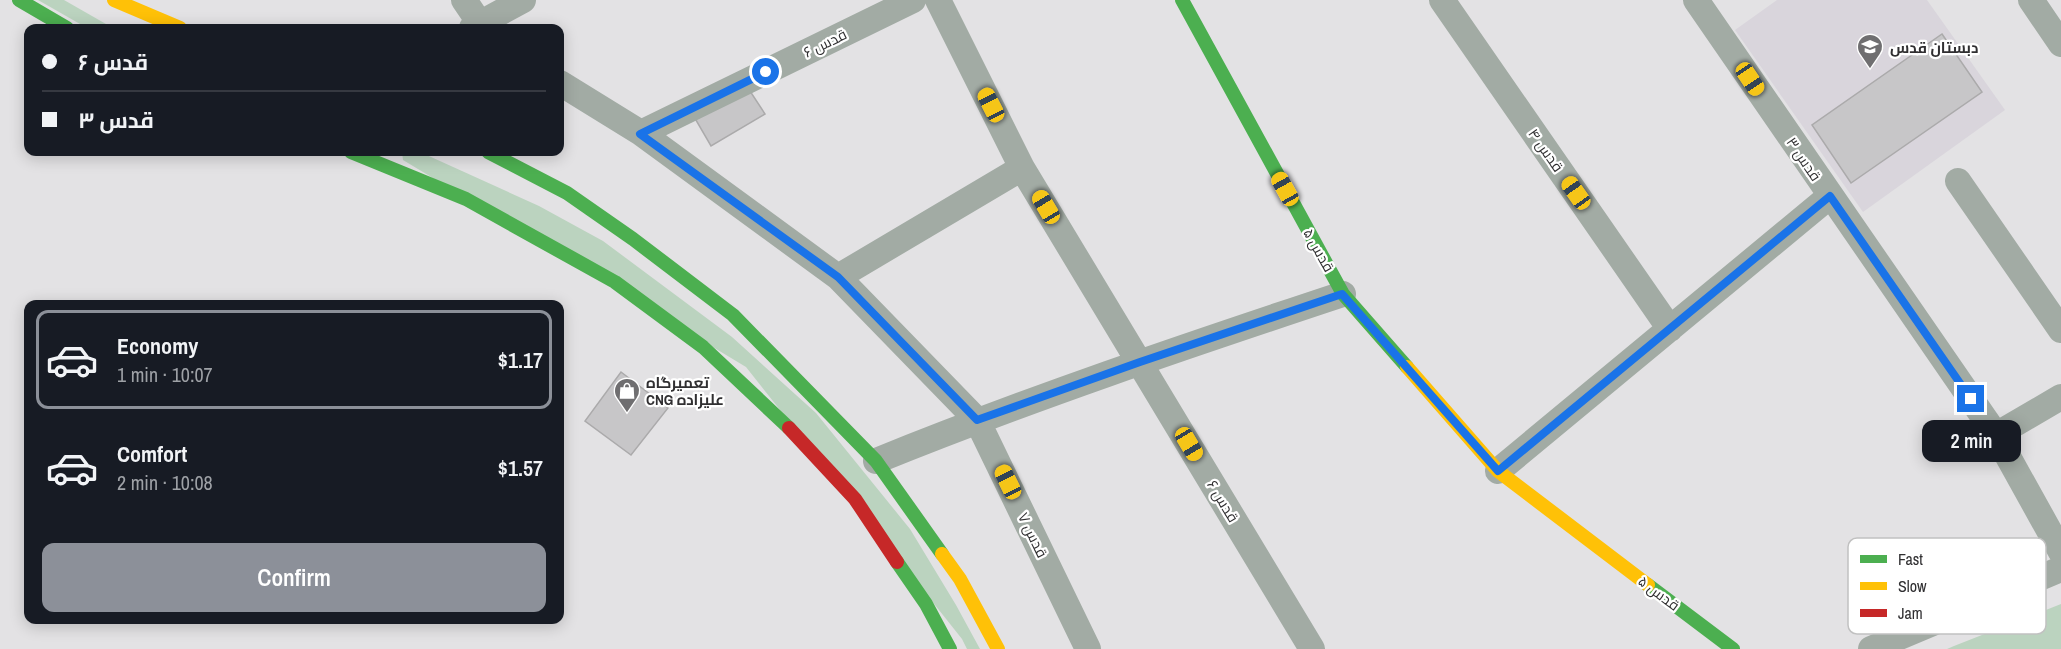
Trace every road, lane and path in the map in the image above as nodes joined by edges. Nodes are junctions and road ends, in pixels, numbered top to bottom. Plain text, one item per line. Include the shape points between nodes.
1 (19, 0) edge
2 (114, 0) edge
3 (161, 0) edge
4 (464, 0) edge
5 (523, 0) edge
6 (913, 0) edge
7 (938, 0) edge
8 (1182, 0) edge
9 (1442, 0) edge
10 (1696, 0) edge
11 (2031, 0) edge
12 (161, 21) junction
13 (59, 24) edge
14 (169, 24) edge
15 (476, 24) edge
16 (483, 24) edge
17 (2061, 44) edge
18 (564, 86) edge
19 (640, 134) junction
20 (360, 156) edge
21 (496, 156) edge
22 (1022, 168) junction
23 (1958, 182) dead end
24 (1830, 196) junction
25 (838, 277) junction
26 (1342, 294) junction
27 (1670, 329) junction
28 (2061, 330) edge
29 (1140, 362) junction
30 (2061, 397) edge
31 (977, 420) junction
32 (1996, 435) junction
33 (876, 461) junction
34 (1498, 471) junction
35 (2061, 552) edge
36 (2061, 569) edge
37 (2046, 575) edge
38 (1907, 634) edge
39 (950, 649) edge
40 (998, 649) edge
41 (1088, 649) edge
42 (1312, 649) edge
43 (1733, 649) edge
44 (1871, 649) edge

1 - 13 main road
2 - 12 main road
3 - 12 main road
4 - 15 street
5 - 16 street
6 - 19 street, قدس ۶
7 - 22 street, قدس ۶
8 - 26 main road, قدس ۵
9 - 27 street, قدس ۴
10 - 24 street, قدس ۳
11 - 17 street
12 - 14 main road
18 - 19 street, قدس ۷
19 - 25 street, قدس ۷
20 - 39 main road via 476,205 615,282 703,347 776,414 855,499 926,604
21 - 33 main road via 567,193 733,315
22 - 25 street
22 - 29 street, قدس ۶
23 - 28 street
24 - 27 street
24 - 32 street, قدس ۳
25 - 31 street, قدس ۷
26 - 29 street
26 - 34 main road, قدس ۵
27 - 34 street
29 - 31 street
29 - 42 street, قدس ۶
30 - 32 street
31 - 33 street
31 - 41 street, قدس ۷
32 - 35 street, قدس ۳
33 - 40 main road via 960,579
34 - 43 main road, قدس ۵
36 - 37 street
38 - 44 street

